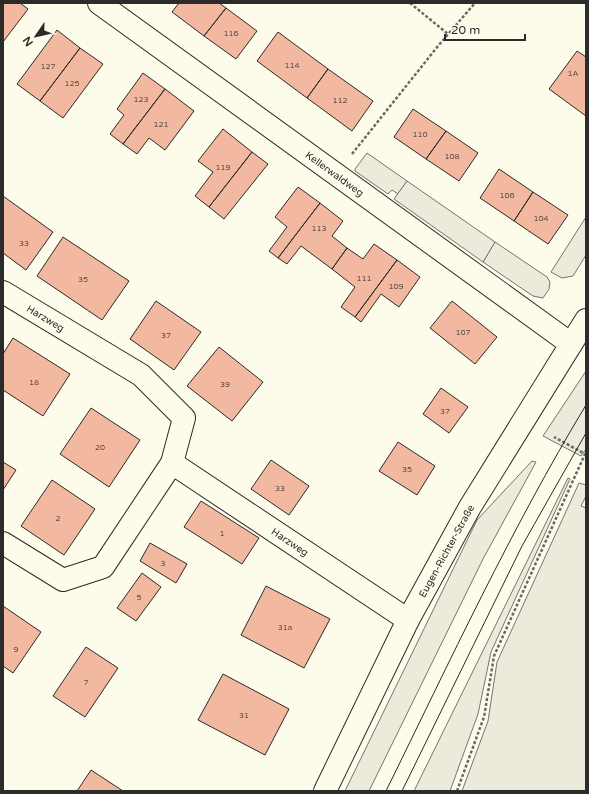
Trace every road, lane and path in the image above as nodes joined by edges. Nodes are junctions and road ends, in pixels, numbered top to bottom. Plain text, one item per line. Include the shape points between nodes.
1 (99, 3) edge
2 (410, 3) edge
3 (475, 3) edge
4 (448, 34) junction
5 (336, 174) junction
6 (3, 292) edge
7 (586, 320) edge
8 (571, 344) junction
9 (554, 437) dead end
10 (172, 463) junction
11 (3, 543) edge
12 (408, 620) junction
13 (325, 791) edge
14 (457, 791) edge

1 - 5 street, Kellerwaldweg
2 - 4 path
3 - 4 path
4 - 5 path
5 - 8 street, Kellerwaldweg
6 - 10 street, Harzweg via 141,375 184,418
7 - 8 street, Eugen-Richter-Straße
8 - 12 street, Eugen-Richter-Straße via 470,507
9 - 14 path via 585,454 494,656 484,717
10 - 11 street, Harzweg via 102,567 63,580
10 - 12 street, Harzweg
12 - 13 street, Eugen-Richter-Straße

